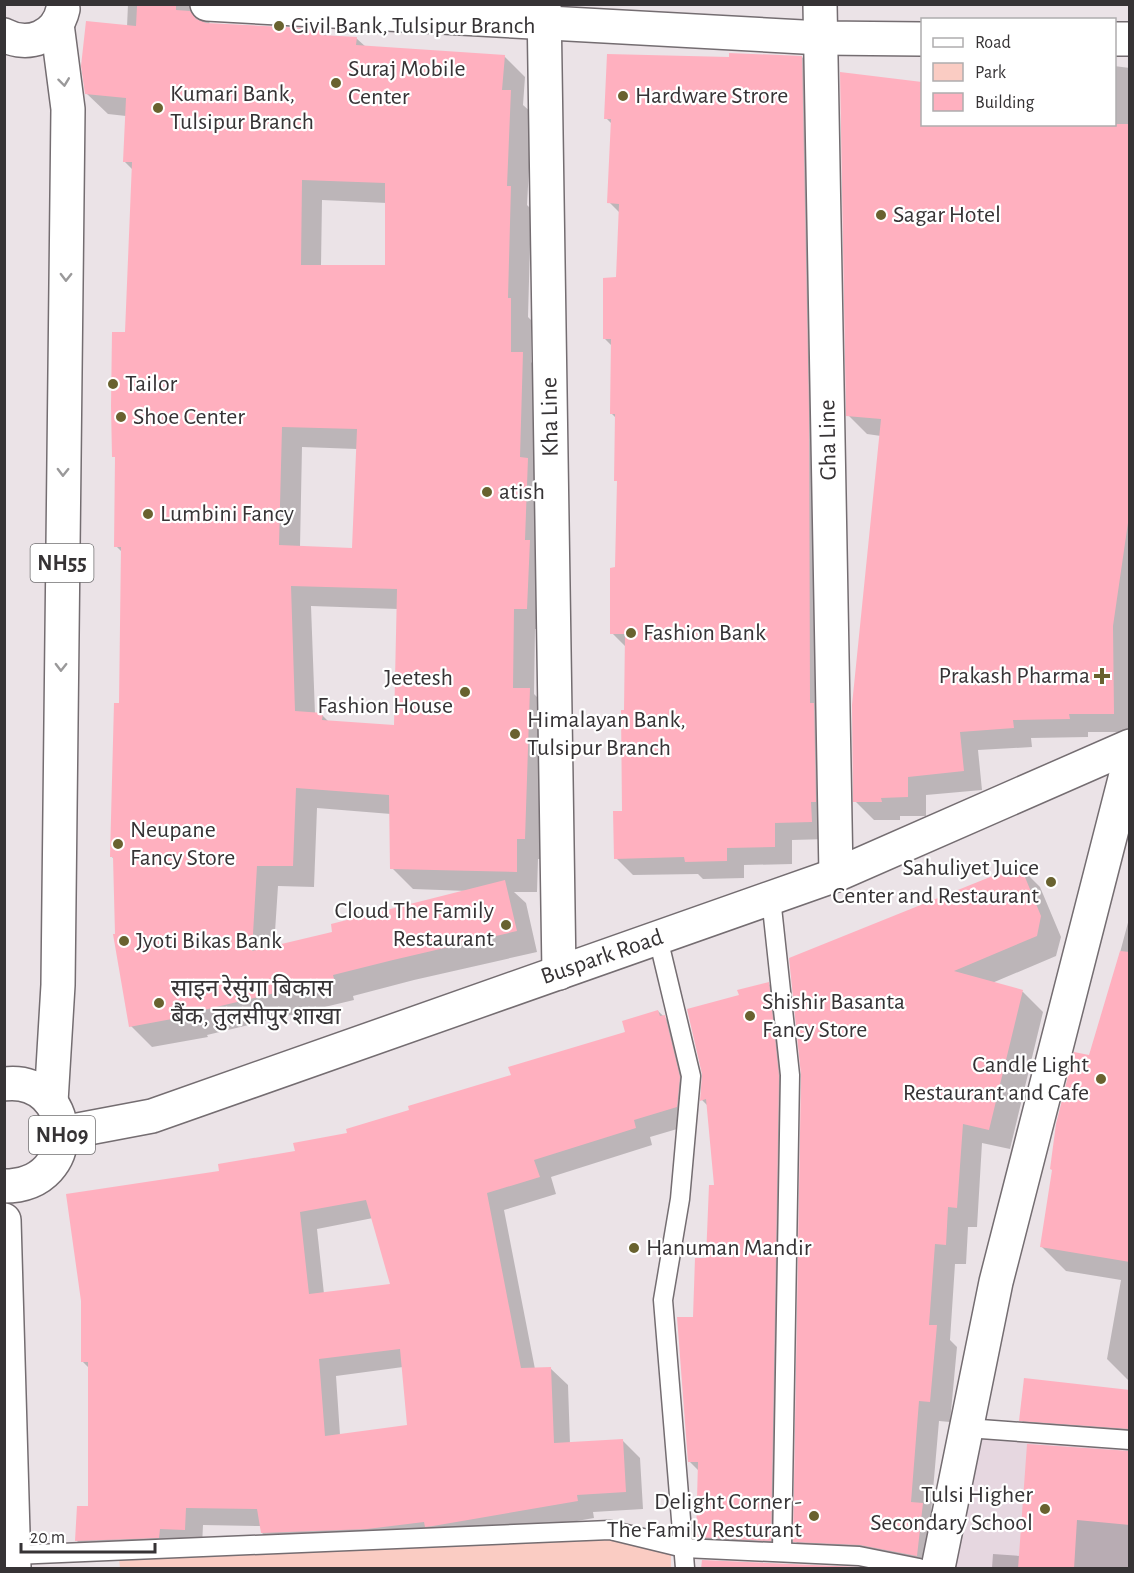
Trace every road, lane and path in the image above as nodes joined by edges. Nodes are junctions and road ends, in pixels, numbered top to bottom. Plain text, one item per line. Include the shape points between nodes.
1 (207, 4) edge
2 (820, 4) edge
3 (544, 13) edge
4 (60, 14) edge
5 (4, 35) edge
6 (821, 38) junction
7 (921, 39) edge
8 (1130, 746) edge
9 (1130, 759) edge
10 (836, 875) junction
11 (771, 898) junction
12 (658, 938) junction
13 (559, 973) junction
14 (4, 1084) edge
15 (51, 1102) junction
16 (62, 1133) junction
17 (4, 1186) edge
18 (4, 1220) edge
19 (967, 1428) junction
20 (1130, 1440) edge
21 (684, 1548) junction
22 (782, 1551) junction
23 (14, 1562) edge
24 (685, 1569) edge
25 (919, 1569) edge
26 (938, 1569) edge

1 - 3 street
2 - 6 street, Gha Line
3 - 6 street
3 - 13 street, Kha Line
4 - 5 street, NH55 via 49,33 28,41
4 -> 15 street, NH55 via 68,109 58,985
6 - 7 street
6 - 10 street, Gha Line
8 - 10 street, Buspark Road / NH09
9 - 19 street via 996,1282
10 - 11 street, Buspark Road / NH09
11 - 12 street, Buspark Road / NH09
11 - 22 lane via 790,1075
12 - 13 street, Buspark Road / NH09
12 - 21 lane via 691,1076 680,1199 663,1300
13 - 16 street, Buspark Road / NH09 via 152,1116
14 - 15 street, NH09 via 32,1088
15 - 16 street, NH09
16 - 17 street, NH09 via 61,1148 45,1173 18,1186
18 - 23 street
19 - 20 lane
19 - 26 street
21 - 22 lane
21 - 23 lane via 610,1530
21 - 24 lane
22 - 25 lane via 860,1556

